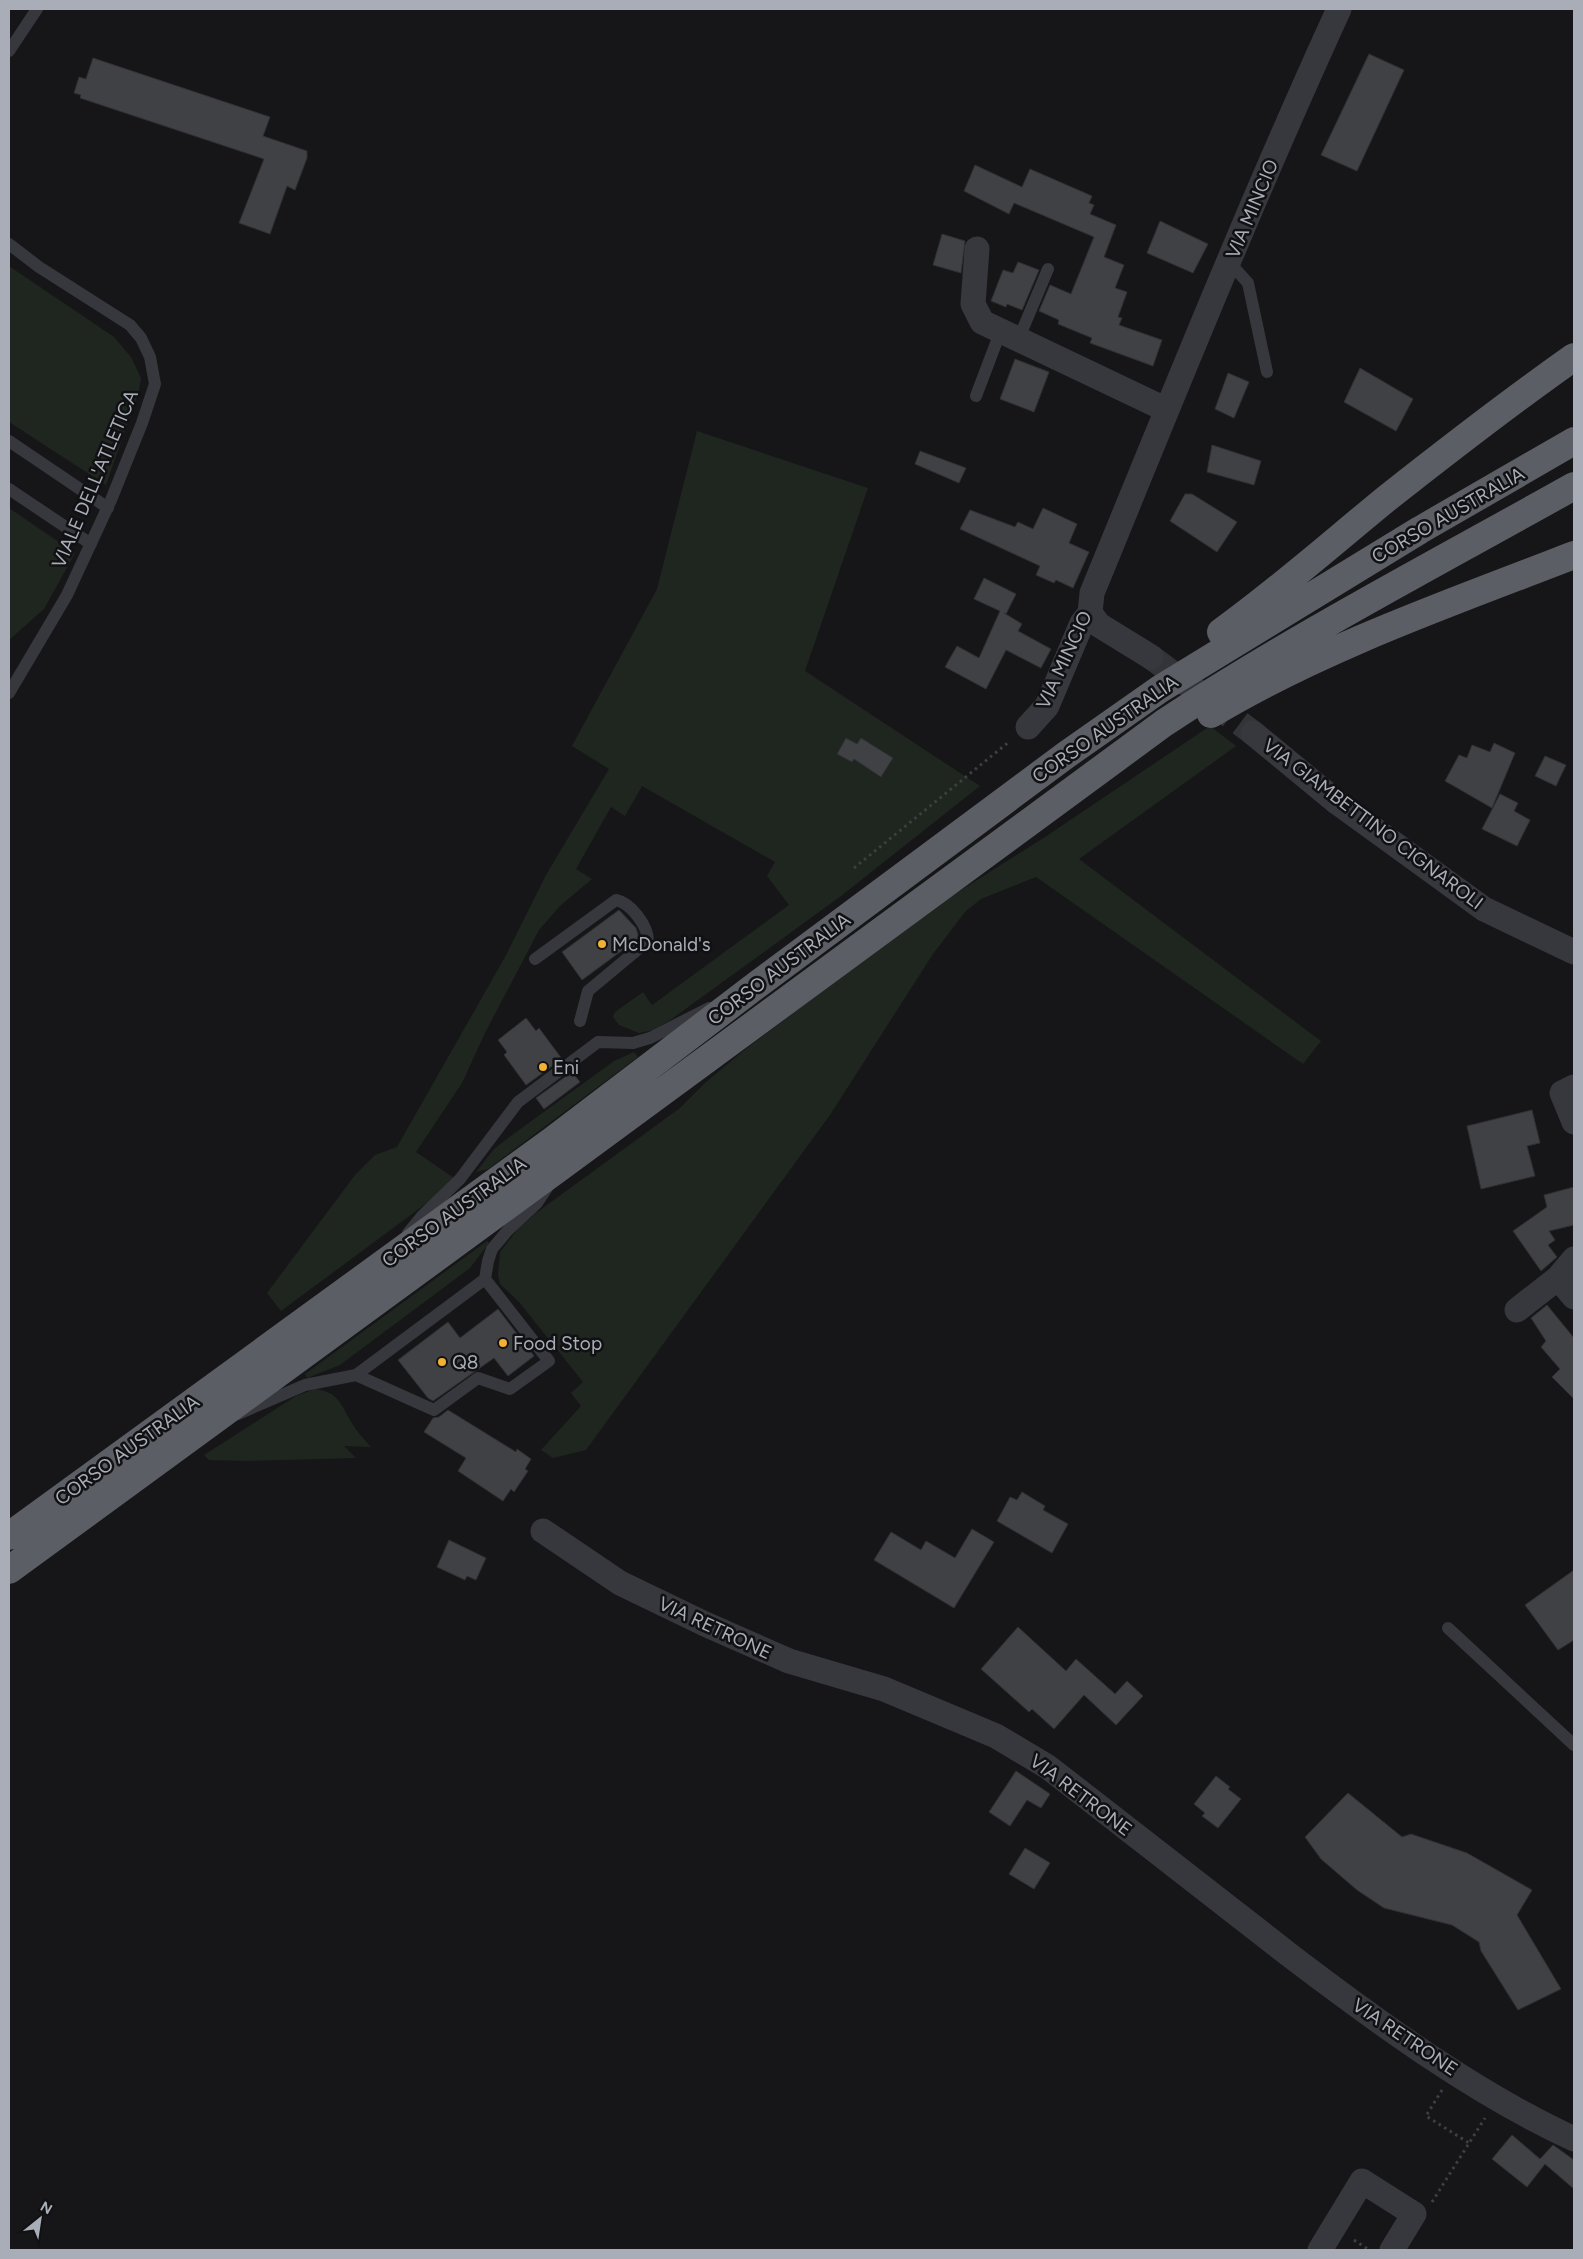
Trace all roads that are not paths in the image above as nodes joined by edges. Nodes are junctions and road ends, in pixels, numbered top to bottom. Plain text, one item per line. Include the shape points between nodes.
1 (37, 9) edge
2 (1339, 9) edge
3 (9, 52) edge
4 (9, 244) edge
5 (977, 249) dead end
6 (1229, 262) junction
7 (1048, 269) dead end
8 (1010, 334) junction
9 (1574, 357) edge
10 (1267, 372) dead end
11 (976, 396) dead end
12 (1167, 410) junction
13 (9, 441) edge
14 (1574, 441) edge
15 (1574, 486) edge
16 (9, 489) edge
17 (108, 508) junction
18 (91, 544) junction
19 (1574, 555) edge
20 (1090, 613) junction
21 (1150, 658) tunnel mouth
22 (13, 677) edge
23 (1160, 689) junction
24 (9, 693) edge
25 (1028, 727) road end
26 (1253, 733) tunnel mouth
27 (1078, 785) junction
28 (1574, 952) edge
29 (535, 959) dead end
30 (758, 984) junction
31 (580, 1021) dead end
32 (1574, 1087) edge
33 (1574, 1122) edge
34 (563, 1166) junction
35 (1574, 1259) edge
36 (387, 1260) junction
37 (1558, 1278) junction
38 (485, 1279) junction
39 (1574, 1297) edge
40 (1517, 1310) dead end
41 (356, 1375) junction
42 (205, 1426) junction
43 (543, 1531) dead end
44 (9, 1536) edge
45 (9, 1570) edge
46 (1448, 1628) dead end
47 (1574, 1745) edge
48 (1574, 2139) edge
49 (1320, 2250) edge
50 (1392, 2250) edge

1 - 3 lane
2 - 6 street, VIA MINCIO
4 - 17 lane, VIALE DELL'ATLETICA via 130,325 150,357 155,384
5 - 8 street via 973,304 982,322
6 - 10 lane via 1248,283
6 - 12 street, VIA MINCIO
7 - 8 lane
8 - 11 lane
8 - 12 street
9 - 23 highway via 1512,401 1386,499 1268,598 1215,636
12 - 20 street, VIA MINCIO via 1092,593
13 - 17 lane
14 - 23 highway, CORSO AUSTRALIA via 1420,530
15 - 27 highway, CORSO AUSTRALIA via 1218,688
16 - 18 lane
17 - 18 lane, VIALE DELL'ATLETICA
18 - 22 lane, VIALE DELL'ATLETICA via 67,596
19 - 27 highway via 1389,628 1276,678 1178,735
20 - 21 street via 1099,625
20 - 25 street, VIA MINCIO via 1082,623 1046,706
22 - 24 lane, VIALE DELL'ATLETICA
23 - 30 highway, CORSO AUSTRALIA
26 - 28 street, VIA GIAMBETTINO CIGNAROLI via 1336,801 1484,909
27 - 34 highway, CORSO AUSTRALIA
29 - 31 lane via 616,900 625,902 648,930 648,941 588,991
30 - 36 highway, CORSO AUSTRALIA via 553,1140
30 - 36 lane via 650,1038 633,1043 598,1042 518,1102 460,1180 422,1216
32 - 33 street via 1562,1093
34 - 38 lane via 537,1203 492,1249
34 - 42 highway, CORSO AUSTRALIA
35 - 37 street
36 - 44 highway, CORSO AUSTRALIA
37 - 39 street
37 - 40 street
38 - 41 lane
38 - 41 lane via 549,1361 510,1389 478,1378 434,1410
41 - 42 lane via 305,1385
42 - 45 highway, CORSO AUSTRALIA
43 - 48 street, VIA RETRONE via 620,1583 705,1624 789,1662 884,1689 996,1736 1048,1767 1355,2004 1438,2062
46 - 47 lane
49 - 50 street via 1362,2181 1414,2214

